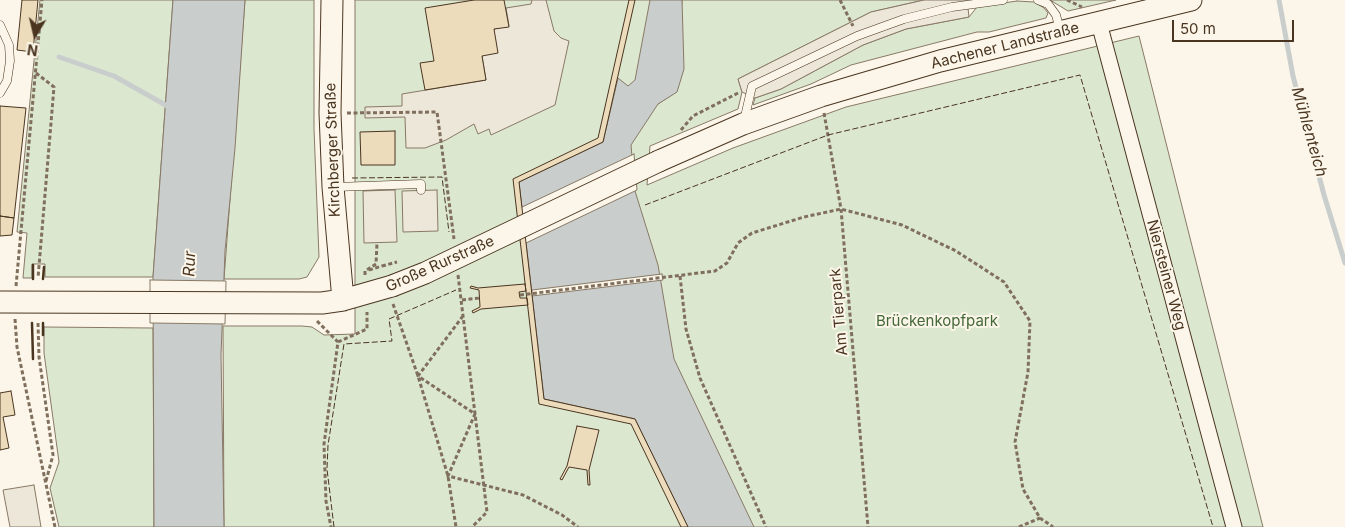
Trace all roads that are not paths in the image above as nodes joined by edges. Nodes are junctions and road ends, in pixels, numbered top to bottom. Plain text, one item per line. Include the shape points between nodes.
1 (332, 0) edge
2 (1003, 0) edge
3 (1038, 0) edge
4 (1191, 0) edge
5 (1098, 24) junction
6 (0, 25) edge
7 (1061, 32) junction
8 (0, 93) edge
9 (821, 96) joint
10 (744, 124) junction
11 (332, 187) junction
12 (421, 190) dead end
13 (332, 301) junction
14 (8, 302) edge
15 (1234, 527) edge

1 - 11 main road, Kirchberger Straße
2 - 10 lane via 904,19 857,36 752,86
3 - 7 lane via 1048,4 1056,15
4 - 5 main road, Aachener Landstraße
5 - 7 main road, Aachener Landstraße
5 - 15 street, Niersteiner Weg
6 - 8 lane via 9,44 10,60 7,81
7 - 9 main road, Aachener Landstraße via 940,61
9 - 10 main road, Große Rurstraße
10 - 13 main road, Große Rurstraße, bridge via 425,273 390,287
11 - 12 lane via 421,184
11 - 13 main road, Kirchberger Straße
13 - 14 main road, Große Rurstraße

